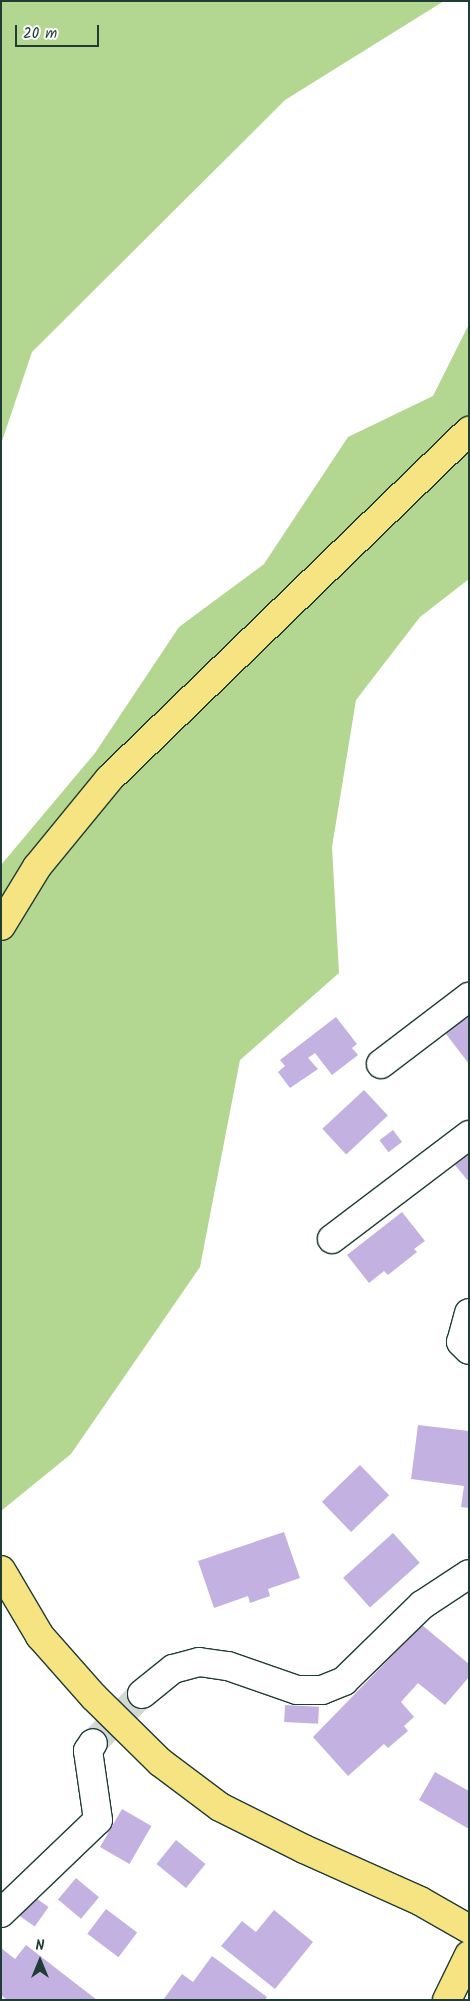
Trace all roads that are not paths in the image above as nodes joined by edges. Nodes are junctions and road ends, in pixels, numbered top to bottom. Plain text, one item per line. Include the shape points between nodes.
1 (469, 431) edge
2 (1, 926) edge
3 (469, 996) edge
4 (381, 1064) dead end
5 (469, 1135) edge
6 (332, 1239) dead end
7 (469, 1312) edge
8 (469, 1350) edge
9 (1, 1570) edge
10 (469, 1574) edge
11 (142, 1694) tunnel mouth
12 (93, 1743) tunnel mouth
13 (1, 1913) edge
14 (469, 1929) edge
15 (469, 1955) edge
16 (447, 2000) edge

1 - 2 highway via 109,779 37,867
3 - 4 street
5 - 6 street
7 - 8 street via 461,1342
9 - 14 highway via 40,1636 94,1698 160,1762 220,1807 420,1902
10 - 11 street via 422,1605 344,1681 322,1690 297,1690 228,1666 199,1662 173,1669
12 - 13 street via 88,1751 98,1820
15 - 16 highway

